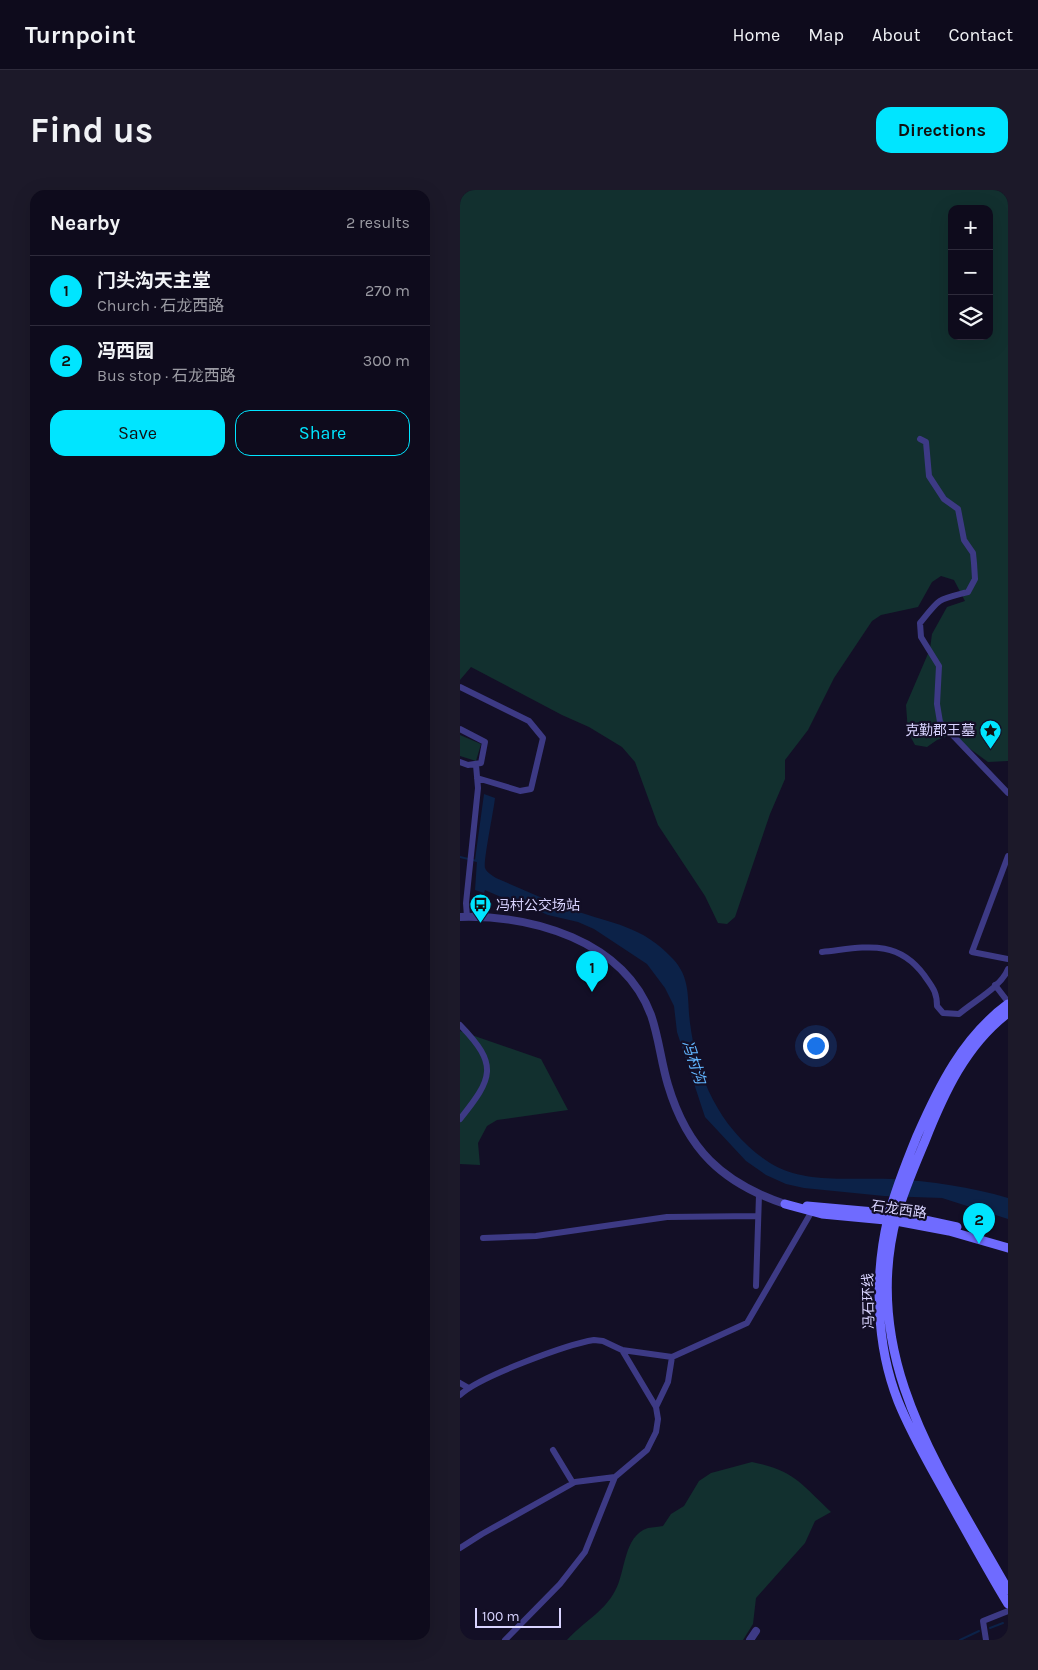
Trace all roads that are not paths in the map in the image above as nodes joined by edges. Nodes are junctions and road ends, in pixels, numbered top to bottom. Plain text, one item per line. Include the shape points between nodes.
1 (920, 439) dead end
2 (460, 687) edge
3 (460, 729) edge
4 (460, 762) edge
5 (476, 765) junction
6 (477, 778) junction
7 (1008, 793) edge
8 (1008, 856) edge
9 (463, 917) edge
10 (822, 952) dead end
11 (1008, 959) edge
12 (1008, 968) edge
13 (995, 985) junction
14 (1008, 1003) edge
15 (1008, 1013) edge
16 (460, 1025) edge
17 (460, 1119) edge
18 (906, 1175) junction
19 (759, 1195) junction
20 (785, 1204) junction
21 (812, 1211) junction
22 (758, 1216) junction
23 (892, 1217) junction
24 (482, 1238) dead end
25 (1008, 1242) edge
26 (1008, 1248) edge
27 (756, 1286) dead end
28 (622, 1350) junction
29 (672, 1357) junction
30 (460, 1382) edge
31 (467, 1388) junction
32 (460, 1394) edge
33 (656, 1407) junction
34 (553, 1450) dead end
35 (615, 1477) junction
36 (573, 1483) junction
37 (460, 1548) edge
38 (1008, 1590) edge
39 (1008, 1604) edge
40 (1008, 1612) edge
41 (756, 1632) dead end
42 (505, 1640) edge
43 (750, 1640) edge
44 (986, 1640) edge

1 - 7 street via 926,442 929,476 944,499 958,509 964,540 973,553 974,562 975,579 968,592 937,601 920,623 921,638 939,666 937,696 940,722
2 - 6 street via 529,722 542,738 531,789 520,791
3 - 5 street via 485,742 484,756
4 - 5 street
5 - 6 street
6 - 9 street
8 - 11 street via 972,952
9 - 19 street, 石龙西路 via 496,918 559,933 593,946 618,965 637,989 650,1014 667,1085 686,1132 713,1165 743,1188
10 - 13 street via 878,946 901,953 918,968 937,994 937,1006 943,1013 959,1014
12 - 13 street
13 - 14 street
14 - 18 main road, 冯石环线 via 972,1037 947,1073 928,1110
15 - 18 main road, 冯石环线 via 984,1036 958,1069
16 - 17 street via 475,1040 487,1068 487,1080 481,1093
18 - 23 main road, 冯石环线
19 - 20 street, 石龙西路
19 - 22 street
20 - 21 main road, 石龙西路
20 - 23 main road, 石龙西路
21 - 23 main road, 石龙西路
21 - 29 street via 747,1323
22 - 24 street via 667,1218 536,1236
22 - 27 street
23 - 25 main road, 石龙西路 via 934,1221
23 - 26 main road, 石龙西路
23 - 38 main road, 冯石环线 via 888,1300 891,1340 900,1377 918,1428
23 - 39 main road, 冯石环线 via 880,1276 880,1311 882,1337 895,1392 927,1461
28 - 29 street
28 - 31 street via 603,1341 587,1341
28 - 33 street
29 - 33 street via 668,1382
30 - 31 street
31 - 32 street
33 - 35 street via 656,1432 647,1450
34 - 36 street
35 - 36 street
35 - 42 street via 585,1552 560,1584
36 - 37 street
40 - 44 street via 983,1621
41 - 43 street

